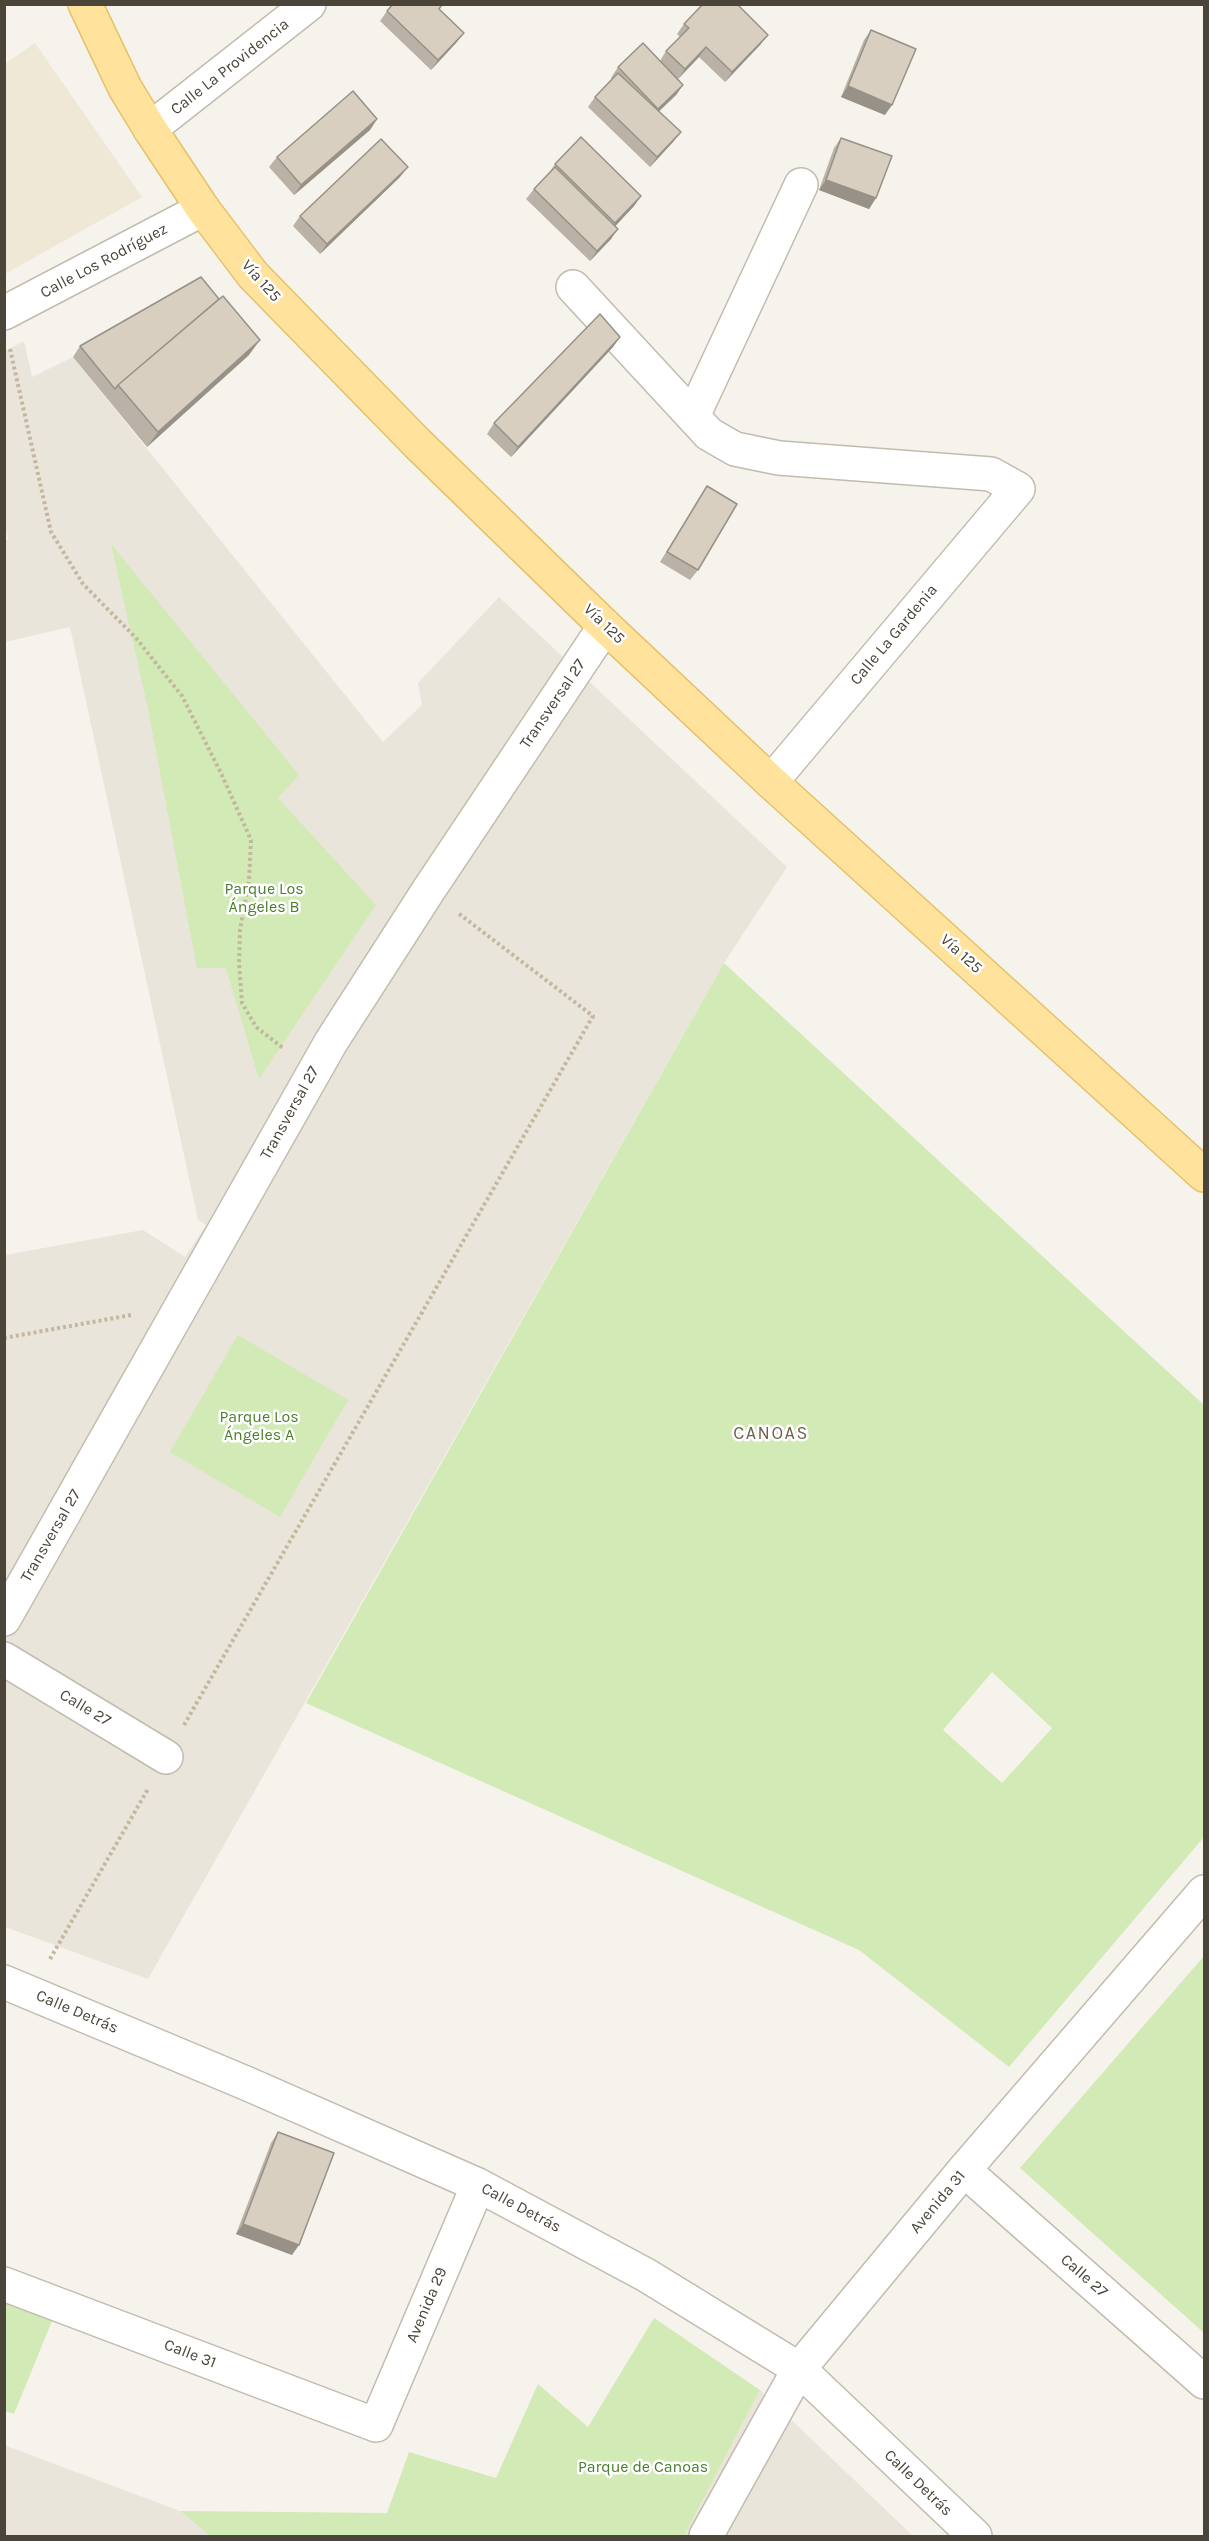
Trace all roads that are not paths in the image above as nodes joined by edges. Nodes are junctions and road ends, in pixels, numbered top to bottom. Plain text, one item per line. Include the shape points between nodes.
1 (84, 4) edge
2 (309, 4) edge
3 (150, 129) junction
4 (801, 185) dead end
5 (203, 208) junction
6 (573, 287) dead end
7 (4, 313) edge
8 (693, 416) junction
9 (605, 626) junction
10 (771, 782) junction
11 (1204, 1175) edge
12 (4, 1619) edge
13 (4, 1659) edge
14 (166, 1757) road end
15 (1204, 1892) edge
16 (18, 1988) edge
17 (964, 2170) junction
18 (478, 2185) junction
19 (4, 2284) edge
20 (799, 2369) junction
21 (1204, 2382) edge
22 (376, 2425) joint
23 (706, 2536) edge
24 (975, 2536) edge

1 - 3 main road, Vía 125
2 - 3 street, Calle La Providencia
3 - 5 main road, Vía 125
4 - 8 street
5 - 7 street, Calle Los Rodríguez
5 - 9 main road, Vía 125 via 261,283 417,443
6 - 8 street
8 - 10 street, Calle La Gardenia via 709,434 735,449 779,458 991,474 1018,489
9 - 10 main road, Vía 125
9 - 12 street, Transversal 27 via 428,891 313,1073
10 - 11 main road, Vía 125
13 - 14 street, Calle 27
15 - 17 street, Avenida 31
16 - 18 street, Calle Detrás
17 - 20 street, Avenida 31
17 - 21 street, Calle 27
18 - 20 street, Calle Detrás via 646,2275
18 - 22 street, Avenida 29
19 - 22 street, Calle 31
20 - 23 street, Avenida 31
20 - 24 street, Calle Detrás

